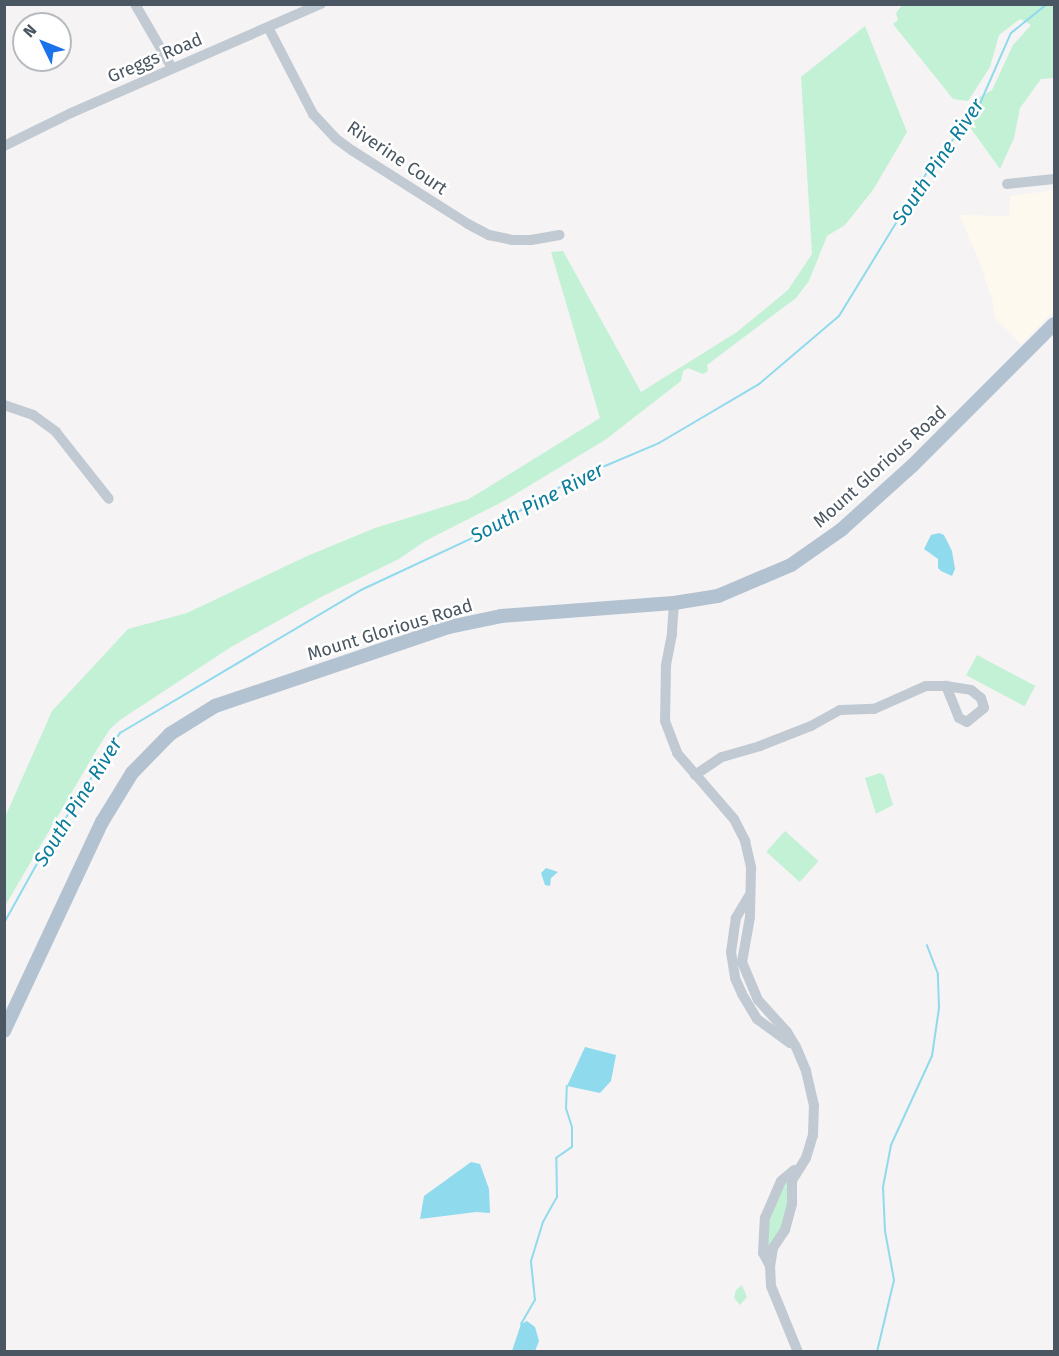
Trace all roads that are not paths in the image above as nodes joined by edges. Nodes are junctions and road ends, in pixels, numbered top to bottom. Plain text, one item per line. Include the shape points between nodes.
1 (135, 4) edge
2 (321, 4) edge
3 (269, 29) junction
4 (172, 68) junction
5 (4, 146) edge
6 (1054, 180) edge
7 (1007, 184) dead end
8 (560, 235) dead end
9 (1054, 324) edge
10 (4, 405) edge
11 (109, 498) dead end
12 (674, 603) junction
13 (946, 686) dead end
14 (695, 775) junction
15 (749, 896) junction
16 (753, 990) junction
17 (742, 994) junction
18 (4, 1031) edge
19 (796, 1047) junction
20 (799, 1169) junction
21 (770, 1266) junction
22 (798, 1352) edge

1 - 4 street
2 - 3 street, Greggs Road
3 - 4 street, Greggs Road
3 - 8 street, Riverine Court via 313,114 353,151 489,235 512,240
4 - 5 street, Greggs Road
6 - 7 street
9 - 12 main road, Mount Glorious Road via 913,465 841,530 791,565 718,596
10 - 11 street via 33,415 56,432
12 - 14 street via 666,666 665,721 677,753
12 - 18 main road, Mount Glorious Road via 501,616 449,627 215,706 170,734 132,773 102,822
13 - 14 street via 926,686 874,710 840,710 811,726 722,757
14 - 15 street via 734,819 746,841 751,868
15 - 16 street via 750,917 742,962
15 - 17 street via 736,918 731,952
16 - 17 street
16 - 19 street
17 - 19 street via 757,1019
19 - 20 street via 814,1105 813,1135
20 - 21 street via 792,1180 792,1204 785,1230 773,1248
20 - 21 street via 781,1180 765,1218 763,1253
21 - 22 street via 771,1286

